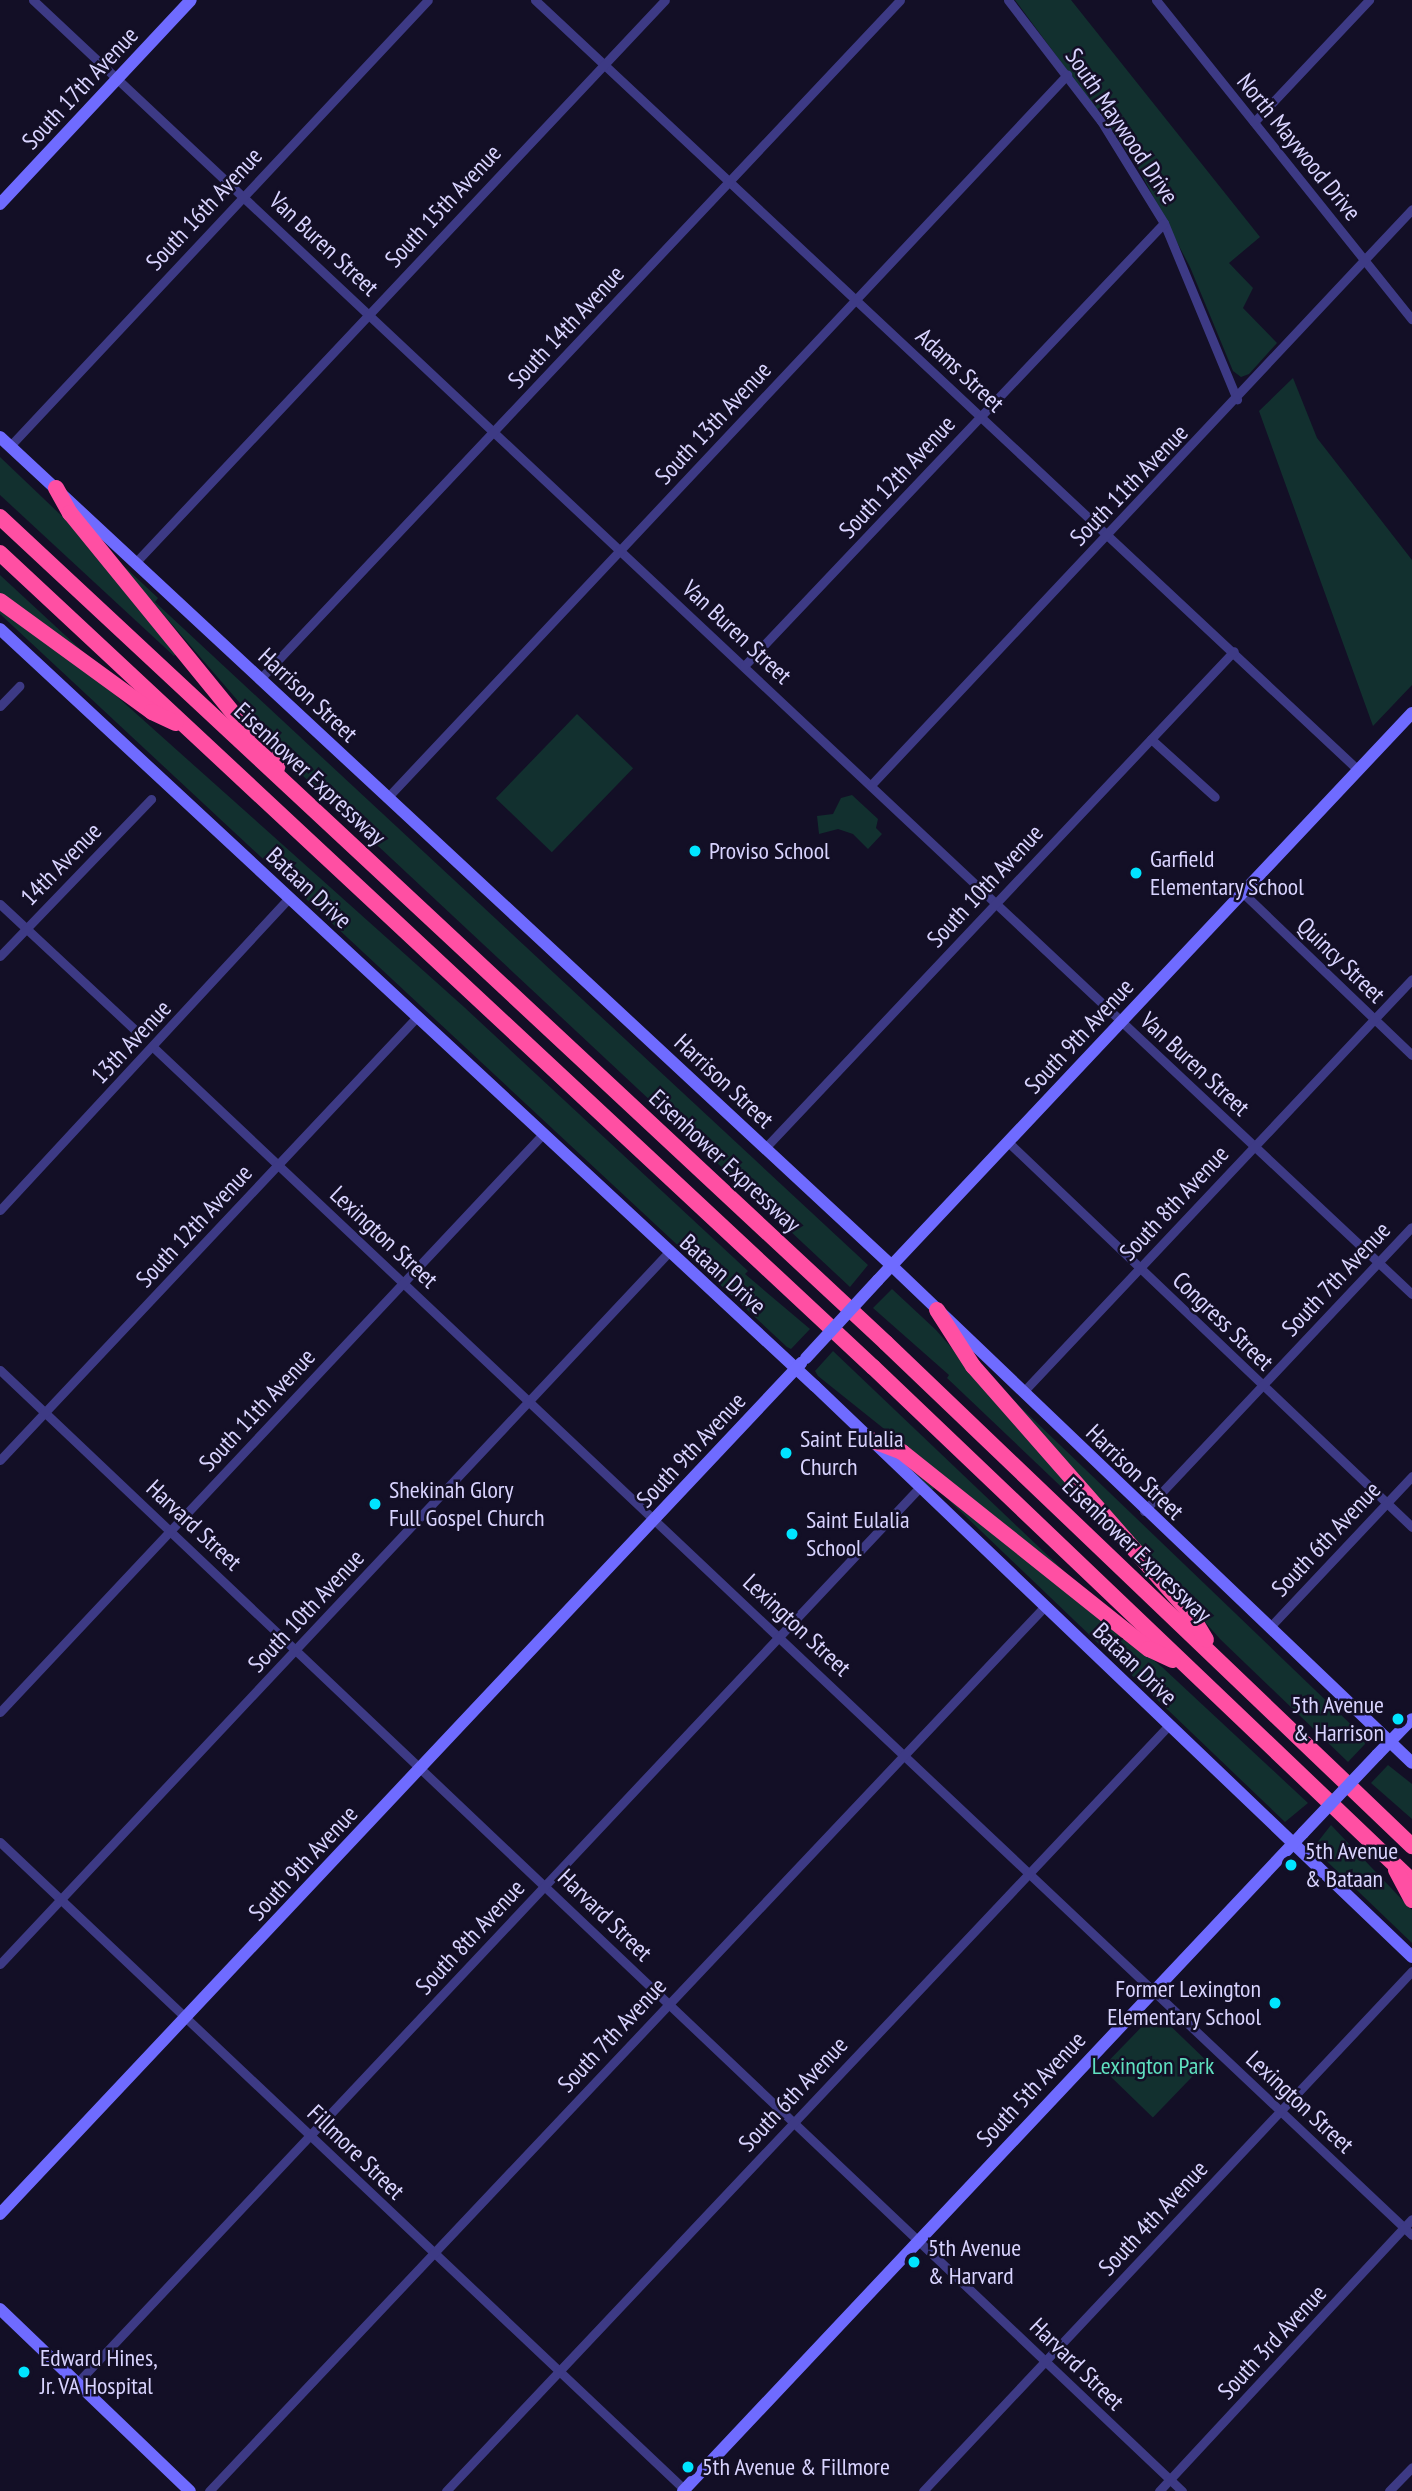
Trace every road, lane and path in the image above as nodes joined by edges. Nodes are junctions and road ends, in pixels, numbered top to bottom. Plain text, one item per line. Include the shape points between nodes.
1 (33, 0) edge
2 (191, 0) edge
3 (428, 0) edge
4 (535, 0) edge
5 (664, 0) edge
6 (900, 0) edge
7 (1008, 0) edge
8 (1156, 0) edge
9 (1369, 0) edge
10 (604, 65) junction
11 (1067, 75) junction
12 (118, 79) junction
13 (1254, 122) junction
14 (729, 181) junction
15 (244, 195) junction
16 (0, 204) edge
17 (1412, 209) edge
18 (1164, 223) junction
19 (1365, 259) junction
20 (855, 299) junction
21 (369, 312) junction
22 (1412, 319) edge
23 (1237, 399) junction
24 (981, 416) junction
25 (495, 431) junction
26 (5, 441) edge
27 (56, 488) junction
28 (0, 517) edge
29 (1108, 535) junction
30 (621, 550) junction
31 (0, 553) edge
32 (135, 563) junction
33 (0, 601) edge
34 (0, 629) edge
35 (1234, 651) junction
36 (744, 666) junction
37 (260, 679) junction
38 (19, 686) dead end
39 (0, 706) edge
40 (1412, 713) edge
41 (190, 730) junction
42 (1151, 739) junction
43 (1358, 771) junction
44 (871, 785) junction
45 (290, 786) junction
46 (1215, 797) dead end
47 (387, 798) junction
48 (151, 799) dead end
49 (1243, 893) junction
50 (289, 898) junction
51 (996, 903) junction
52 (0, 904) edge
53 (26, 929) junction
54 (0, 956) edge
55 (1412, 979) edge
56 (416, 1018) junction
57 (1374, 1019) junction
58 (1122, 1021) junction
59 (136, 1031) dead end
60 (153, 1047) junction
61 (1412, 1055) edge
62 (542, 1135) junction
63 (1008, 1142) junction
64 (1255, 1146) junction
65 (765, 1148) junction
66 (278, 1165) junction
67 (0, 1210) edge
68 (1412, 1227) edge
69 (668, 1254) junction
70 (1378, 1263) junction
71 (892, 1266) junction
72 (1140, 1268) junction
73 (404, 1282) junction
74 (1412, 1294) edge
75 (937, 1310) junction
76 (796, 1369) junction
77 (0, 1370) edge
78 (1263, 1385) junction
79 (1023, 1392) junction
80 (530, 1400) junction
81 (45, 1412) junction
82 (871, 1440) junction
83 (0, 1460) edge
84 (1412, 1476) edge
85 (920, 1487) junction
86 (1387, 1503) junction
87 (1144, 1511) junction
88 (656, 1518) junction
89 (1412, 1527) edge
90 (170, 1529) junction
91 (1045, 1606) junction
92 (1269, 1628) junction
93 (780, 1636) junction
94 (297, 1648) junction
95 (1219, 1660) junction
96 (1188, 1667) junction
97 (0, 1712) edge
98 (1412, 1719) edge
99 (1169, 1725) junction
100 (1390, 1742) junction
101 (905, 1754) junction
102 (1412, 1763) edge
103 (422, 1767) junction
104 (0, 1842) edge
105 (1293, 1844) junction
106 (1412, 1846) edge
107 (1392, 1862) junction
108 (1029, 1872) junction
109 (1412, 1881) edge
110 (545, 1885) junction
111 (61, 1900) junction
112 (1412, 1900) edge
113 (1412, 1957) edge
114 (0, 1964) edge
115 (1412, 1971) edge
116 (1153, 1990) junction
117 (669, 2003) junction
118 (186, 2017) junction
119 (1281, 2110) junction
120 (794, 2121) junction
121 (310, 2134) junction
122 (0, 2214) edge
123 (1412, 2219) edge
124 (1404, 2228) junction
125 (1412, 2235) edge
126 (918, 2240) junction
127 (435, 2253) junction
128 (0, 2309) edge
129 (1045, 2361) junction
130 (560, 2372) junction
131 (77, 2383) junction
132 (1412, 2467) edge
133 (1170, 2480) junction
134 (684, 2490) edge
135 (190, 2491) edge
136 (209, 2491) edge
137 (446, 2491) edge
138 (923, 2491) edge
139 (1159, 2491) edge
140 (1182, 2491) edge
141 (1390, 2491) edge

1 - 12 street, Van Buren Street
2 - 12 street, South 17th Avenue
3 - 15 street, South 16th Avenue
4 - 10 street, Adams Street
5 - 10 street, South 15th Avenue
6 - 14 street, South 14th Avenue
7 - 11 street, South Maywood Drive
8 - 13 street, North Maywood Drive
9 - 13 street
10 - 14 street, Adams Street
10 - 21 street, South 15th Avenue
11 - 18 street, South Maywood Drive via 1132,167
11 - 20 street, South 13th Avenue
12 - 15 street, Van Buren Street
12 - 16 street, South 17th Avenue
13 - 19 street, North Maywood Drive
14 - 20 street, Adams Street
14 - 25 street, South 14th Avenue
15 - 21 street, Van Buren Street
15 - 26 street, South 16th Avenue
17 - 19 street, South 11th Avenue
18 - 23 street, South Maywood Drive
18 - 24 street, South 12th Avenue
19 - 22 street, North Maywood Drive
19 - 23 street, South 11th Avenue
20 - 24 street, Adams Street
20 - 30 street, South 13th Avenue
21 - 25 street, Van Buren Street
21 - 32 street, South 15th Avenue
23 - 29 street, South 11th Avenue
24 - 29 street, Adams Street
24 - 36 street, South 12th Avenue
25 - 30 street, Van Buren Street
25 - 37 street, South 14th Avenue
26 - 27 street, Harrison Street
27 - 32 street, Harrison Street
27 - 45 highway via 79,524 263,744
28 - 45 highway, Eisenhower Expressway
29 - 35 street, Adams Street
29 - 44 street, South 11th Avenue
30 - 36 street, Van Buren Street
30 - 47 street, South 13th Avenue
31 - 41 highway, Eisenhower Expressway
32 - 37 street, Harrison Street
33 - 41 highway via 152,712
34 - 50 street, Bataan Drive
35 - 42 street, South 10th Avenue
35 - 43 street, Adams Street
36 - 44 street, Van Buren Street
37 - 47 street, Harrison Street
38 - 39 street
40 - 43 street, South 9th Avenue
41 - 96 highway, Eisenhower Expressway
42 - 46 street
42 - 51 street, South 10th Avenue
43 - 49 street, South 9th Avenue
44 - 51 street, Van Buren Street
45 - 95 highway, Eisenhower Expressway
47 - 65 street, Harrison Street
48 - 53 street, 14th Avenue
49 - 57 street, Quincy Street
49 - 58 street, South 9th Avenue
50 - 56 street, Bataan Drive
50 - 60 street, 13th Avenue
51 - 58 street, Van Buren Street
51 - 65 street, South 10th Avenue
52 - 53 street
53 - 54 street, 14th Avenue
53 - 59 street
55 - 57 street, South 8th Avenue
56 - 62 street, Bataan Drive
56 - 66 street, South 12th Avenue
57 - 61 street, Quincy Street
57 - 64 street, South 8th Avenue
58 - 63 street, South 9th Avenue
58 - 64 street, Van Buren Street
60 - 66 street, Lexington Street
60 - 67 street, 13th Avenue
62 - 69 street, Bataan Drive
62 - 73 street, South 11th Avenue
63 - 71 street, South 9th Avenue
63 - 72 street, Congress Street
64 - 70 street, Van Buren Street
64 - 72 street, South 8th Avenue
65 - 71 street, Harrison Street
66 - 73 street, Lexington Street
66 - 81 street, South 12th Avenue
68 - 70 street, South 7th Avenue
69 - 76 street, Bataan Drive
69 - 80 street, South 10th Avenue
70 - 74 street, Van Buren Street
70 - 78 street, South 7th Avenue
71 - 75 street, Harrison Street
71 - 76 street, South 9th Avenue, bridge
72 - 78 street, Congress Street
72 - 79 street, South 8th Avenue
73 - 80 street, Lexington Street
73 - 90 street, South 11th Avenue
75 - 79 street, Harrison Street
75 - 95 highway via 973,1366 1190,1613
76 - 82 street, Bataan Drive
76 - 88 street, South 9th Avenue
77 - 81 street, Harvard Street
78 - 86 street, Congress Street
78 - 87 street, South 7th Avenue
79 - 87 street, Harrison Street
80 - 88 street, Lexington Street
80 - 94 street, South 10th Avenue
81 - 83 street, South 12th Avenue
81 - 90 street, Harvard Street
82 - 85 street, Bataan Drive
82 - 96 highway via 902,1452 1149,1649
84 - 86 street, South 6th Avenue
85 - 91 street, Bataan Drive
85 - 93 street, South 8th Avenue
86 - 89 street, Congress Street
86 - 92 street, South 6th Avenue
87 - 92 street, Harrison Street
88 - 93 street, Lexington Street
88 - 103 street, South 9th Avenue
90 - 94 street, Harvard Street
90 - 97 street, South 11th Avenue
91 - 99 street, Bataan Drive
91 - 101 street, South 7th Avenue
92 - 100 street, Harrison Street
93 - 101 street, Lexington Street
93 - 110 street, South 8th Avenue
94 - 103 street, Harvard Street
94 - 111 street, South 10th Avenue
95 - 106 highway, Eisenhower Expressway
96 - 107 highway, Eisenhower Expressway
98 - 100 street, South 5th Avenue
99 - 105 street, Bataan Drive
99 - 108 street, South 6th Avenue
100 - 102 street, Harrison Street
100 - 105 street, South 5th Avenue, bridge
101 - 108 street, Lexington Street
101 - 117 street, South 7th Avenue
103 - 110 street, Harvard Street
103 - 118 street, South 9th Avenue
104 - 111 street, Fillmore Street
105 - 113 street, Bataan Drive
105 - 116 street, South 5th Avenue
107 - 109 highway, Eisenhower Expressway
107 - 112 highway
108 - 116 street, Lexington Street
108 - 120 street, South 6th Avenue
110 - 117 street, Harvard Street
110 - 121 street, South 8th Avenue
111 - 114 street, South 10th Avenue
111 - 118 street, Fillmore Street
115 - 119 street, South 4th Avenue
116 - 119 street, Lexington Street
116 - 126 street, South 5th Avenue
117 - 120 street, Harvard Street
117 - 127 street, South 7th Avenue
118 - 121 street, Fillmore Street
118 - 122 street, South 9th Avenue
119 - 124 street, Lexington Street
119 - 129 street, South 4th Avenue
120 - 126 street, Harvard Street
120 - 130 street, South 6th Avenue
121 - 127 street, Fillmore Street
121 - 131 street, South 8th Avenue
123 - 124 street, South 3rd Avenue
124 - 125 street, Lexington Street
124 - 133 street, South 3rd Avenue
126 - 129 street, Harvard Street
126 - 134 street, South 5th Avenue
127 - 130 street, Fillmore Street
127 - 136 street, South 7th Avenue
128 - 131 street
129 - 133 street, Harvard Street
129 - 138 street, South 4th Avenue
130 - 134 street, Fillmore Street
130 - 137 street, South 6th Avenue
131 - 135 street
132 - 141 street
133 - 139 street, South 3rd Avenue
133 - 140 street, Harvard Street

